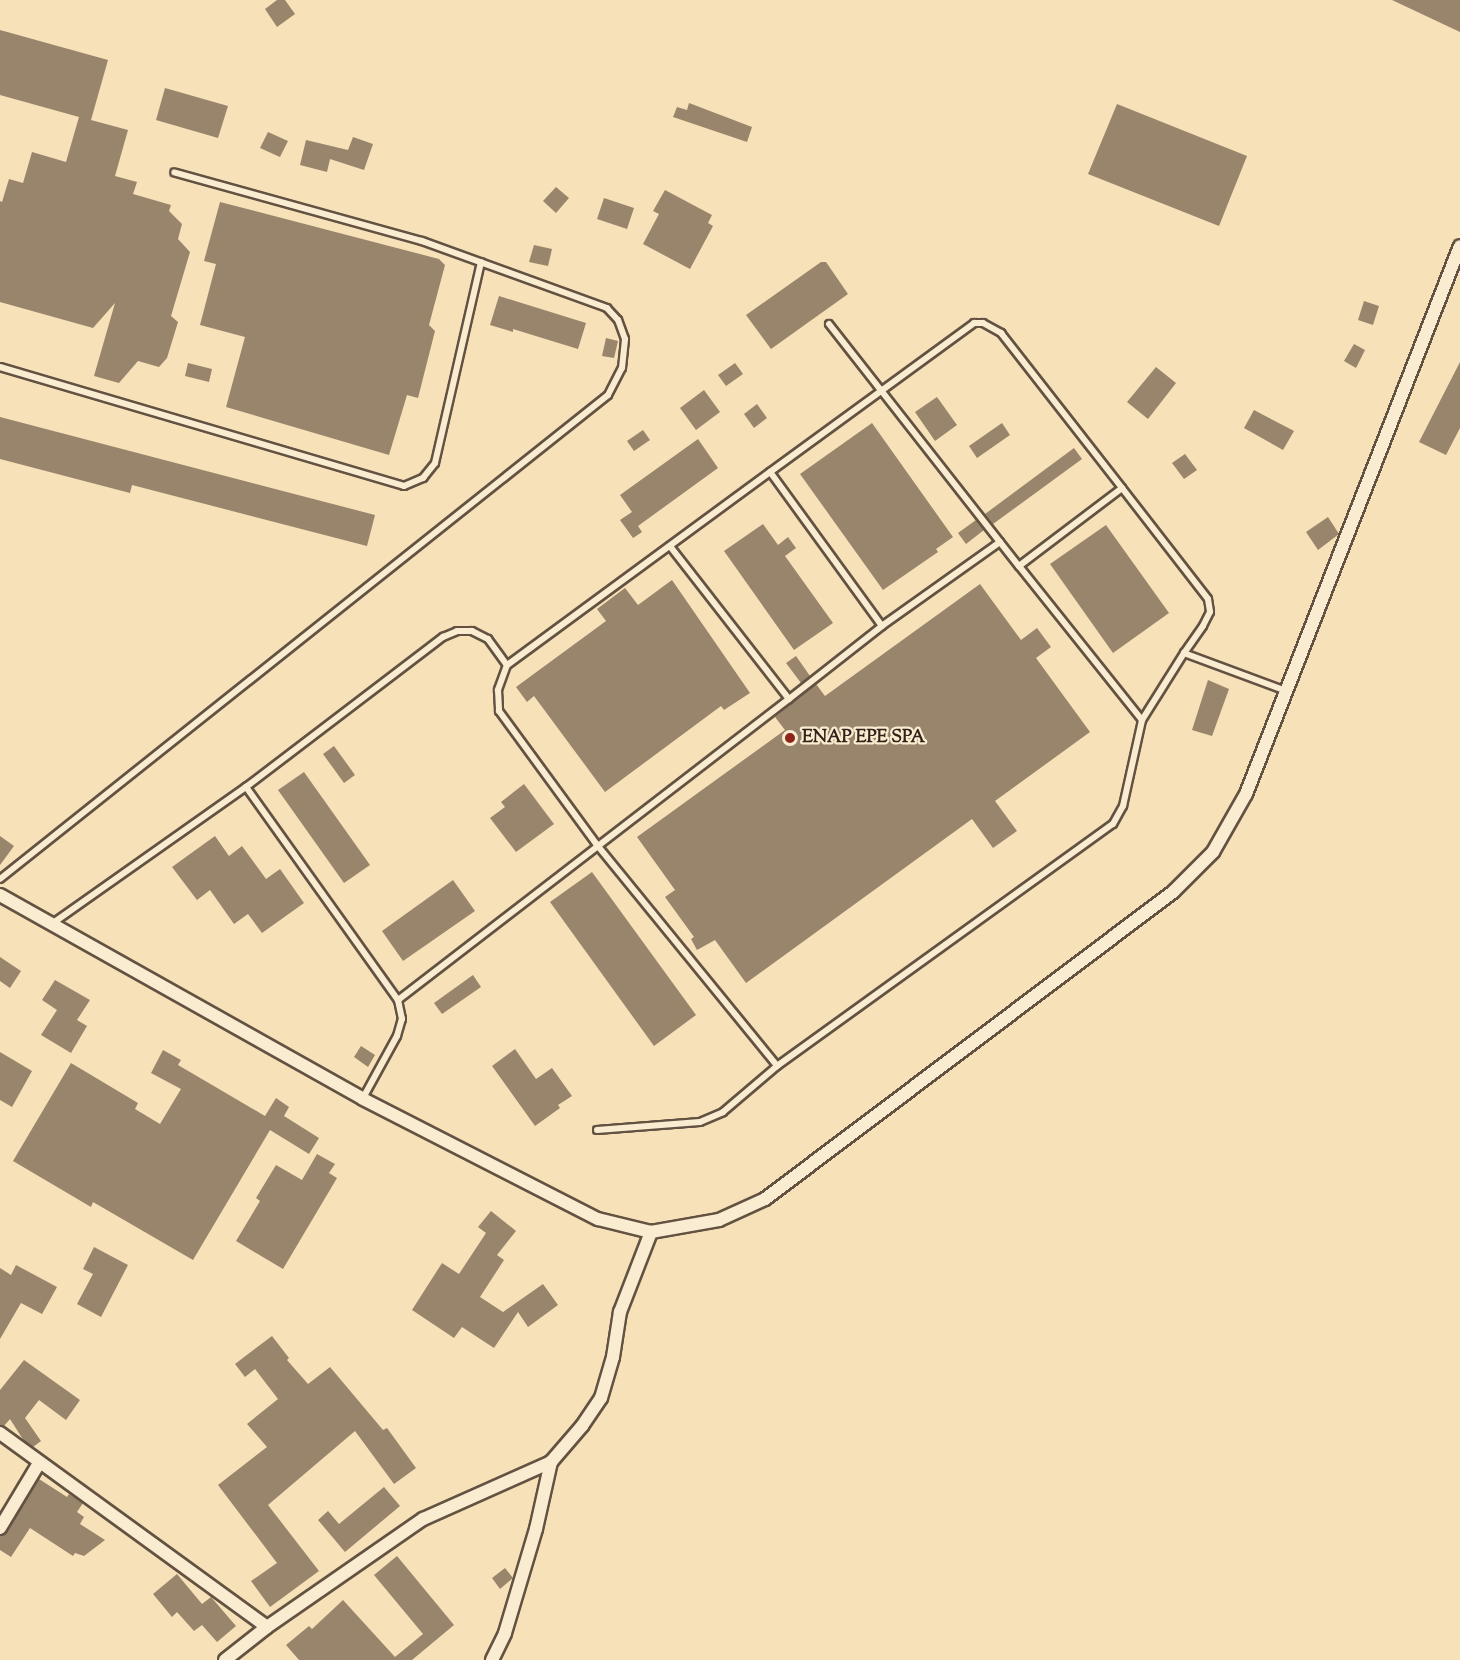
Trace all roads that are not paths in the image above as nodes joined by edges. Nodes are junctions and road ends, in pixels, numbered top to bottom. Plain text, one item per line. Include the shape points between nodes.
1 (174, 172) dead end
2 (1460, 246) edge
3 (481, 262) junction
4 (829, 324) dead end
5 (0, 368) edge
6 (881, 390) junction
7 (770, 472) junction
8 (1122, 488) junction
9 (1000, 542) junction
10 (670, 546) junction
11 (1019, 566) junction
12 (882, 626) junction
13 (1184, 653) junction
14 (507, 665) junction
15 (1286, 691) junction
16 (789, 699) junction
17 (1142, 720) junction
18 (246, 787) junction
19 (597, 845) junction
20 (0, 879) edge
21 (0, 895) edge
22 (52, 924) junction
23 (398, 1000) junction
24 (777, 1066) junction
25 (363, 1099) junction
26 (597, 1130) dead end
27 (651, 1232) junction
28 (0, 1433) edge
29 (551, 1462) junction
30 (39, 1463) junction
31 (0, 1528) edge
32 (267, 1627) junction
33 (225, 1660) edge
34 (492, 1660) edge

1 - 3 lane via 422,241
2 - 15 street
3 - 5 lane via 435,463 423,478 404,486
3 - 20 lane via 607,308 618,320 625,339 622,368 608,395
4 - 6 lane
6 - 7 lane
6 - 8 lane via 974,323 992,326
6 - 9 lane
7 - 10 lane
7 - 12 lane
8 - 11 lane
8 - 13 lane via 1208,599 1210,612
9 - 11 lane
9 - 12 lane
10 - 14 lane
10 - 16 lane
11 - 17 lane
12 - 16 lane
13 - 15 lane
13 - 17 lane
14 - 18 lane via 488,639 472,631 457,631 443,637
14 - 19 lane via 498,690 499,711
15 - 27 street via 1246,794 1213,852 1173,892 765,1199 719,1220
16 - 19 lane
17 - 24 lane via 1123,806 1113,824
18 - 22 lane
18 - 23 lane
19 - 23 lane
19 - 24 lane
21 - 22 street
22 - 25 street
23 - 25 lane via 402,1019 397,1036
24 - 26 lane via 723,1112 700,1122
25 - 27 street via 598,1219
27 - 29 street via 620,1312 614,1357 601,1398
28 - 30 street
29 - 32 street via 423,1519
29 - 34 street via 505,1633
30 - 31 street
30 - 32 street
32 - 33 street

